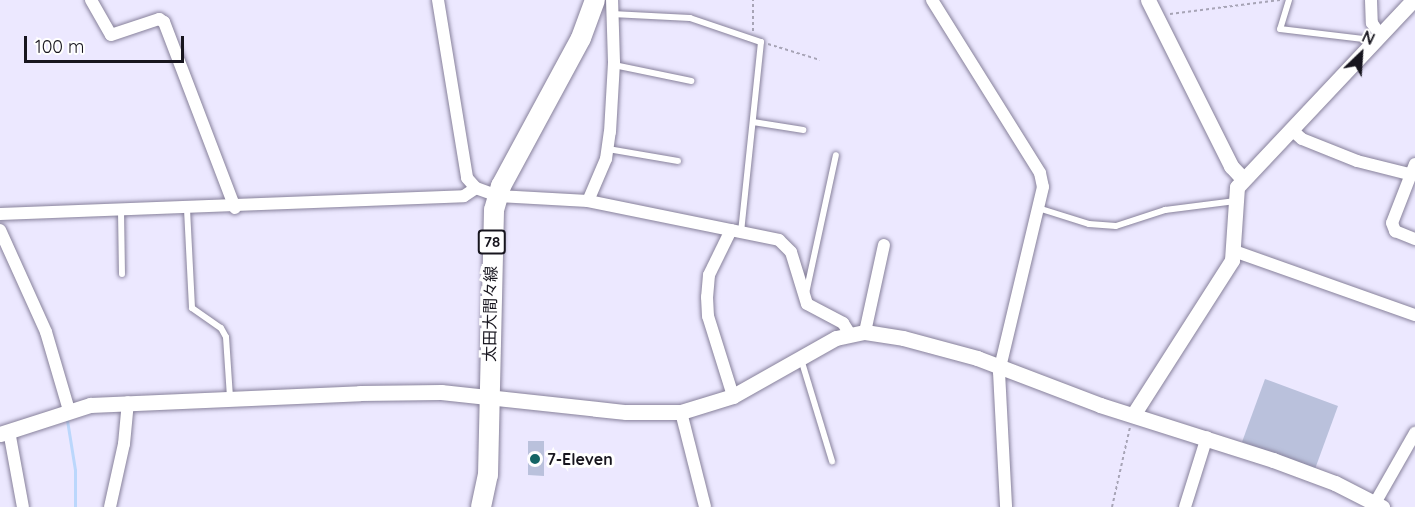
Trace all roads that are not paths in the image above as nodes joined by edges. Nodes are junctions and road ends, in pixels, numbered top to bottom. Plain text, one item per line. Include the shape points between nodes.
1 (91, 0) edge
2 (438, 0) edge
3 (596, 0) edge
4 (612, 0) edge
5 (932, 0) edge
6 (1148, 0) edge
7 (1288, 0) edge
8 (1371, 0) edge
9 (1413, 0) edge
10 (612, 14) junction
11 (1376, 39) junction
12 (614, 65) junction
13 (691, 81) dead end
14 (753, 122) junction
15 (803, 130) dead end
16 (1292, 130) junction
17 (608, 149) junction
18 (836, 155) dead end
19 (678, 161) dead end
20 (1412, 169) edge
21 (1243, 179) junction
22 (476, 188) junction
23 (498, 196) junction
24 (588, 201) junction
25 (1235, 201) junction
26 (235, 208) junction
27 (1038, 208) junction
28 (187, 209) junction
29 (121, 210) junction
30 (0, 214) edge
31 (0, 230) edge
32 (736, 230) junction
33 (1415, 239) edge
34 (884, 245) dead end
35 (1234, 251) junction
36 (122, 274) dead end
37 (805, 299) junction
38 (1415, 315) edge
39 (857, 333) junction
40 (800, 357) junction
41 (1000, 366) junction
42 (489, 396) junction
43 (733, 396) junction
44 (230, 398) junction
45 (128, 402) junction
46 (69, 410) junction
47 (681, 412) junction
48 (1132, 418) junction
49 (1415, 432) edge
50 (5, 433) edge
51 (1207, 437) junction
52 (832, 461) dead end
53 (1379, 505) edge
54 (24, 507) edge
55 (110, 507) edge
56 (482, 507) edge
57 (705, 507) edge
58 (1006, 507) edge
59 (1185, 507) edge

1 - 26 street via 111,35 159,19 164,22
2 - 22 street via 467,178
3 - 23 main road, 太田大間々線 / 78 via 581,38
4 - 10 street
5 - 27 street via 1040,173 1043,187
6 - 21 street via 1231,166
7 - 11 lane via 1280,29
8 - 11 street
9 - 11 street
10 - 12 street
10 - 14 lane via 690,18 757,41
11 - 16 street
12 - 13 lane
12 - 17 street
14 - 15 lane
14 - 32 lane
16 - 20 street via 1302,139 1357,161
16 - 21 street
17 - 19 lane
17 - 24 street
18 - 37 lane
20 - 33 street via 1392,226 1398,233
21 - 25 street
22 - 23 street
22 - 26 street via 464,196
23 - 24 street
23 - 42 main road, 太田大間々線 / 78 via 492,224
24 - 32 street
25 - 27 lane via 1165,210 1116,226 1089,224
25 - 35 street
26 - 28 street
27 - 41 street
28 - 29 street
28 - 44 lane via 192,308 222,328 226,337
29 - 30 street
29 - 36 lane
31 - 46 street via 46,332
32 - 37 street via 783,242 791,252
32 - 43 street via 709,274 707,297 708,316
34 - 39 street
35 - 38 street
35 - 48 street
37 - 39 street via 811,309
39 - 40 street
39 - 41 street via 934,345
40 - 43 street
40 - 52 lane
41 - 48 street
41 - 58 street
42 - 44 street via 424,392
42 - 47 street via 626,412
42 - 56 main road, 太田大間々線 / 78 via 488,485
43 - 47 street
44 - 45 street
45 - 46 street
45 - 55 street via 124,444
46 - 50 street
47 - 57 street
48 - 51 street
49 - 53 street
50 - 54 street
51 - 53 street via 1335,483
51 - 59 street

